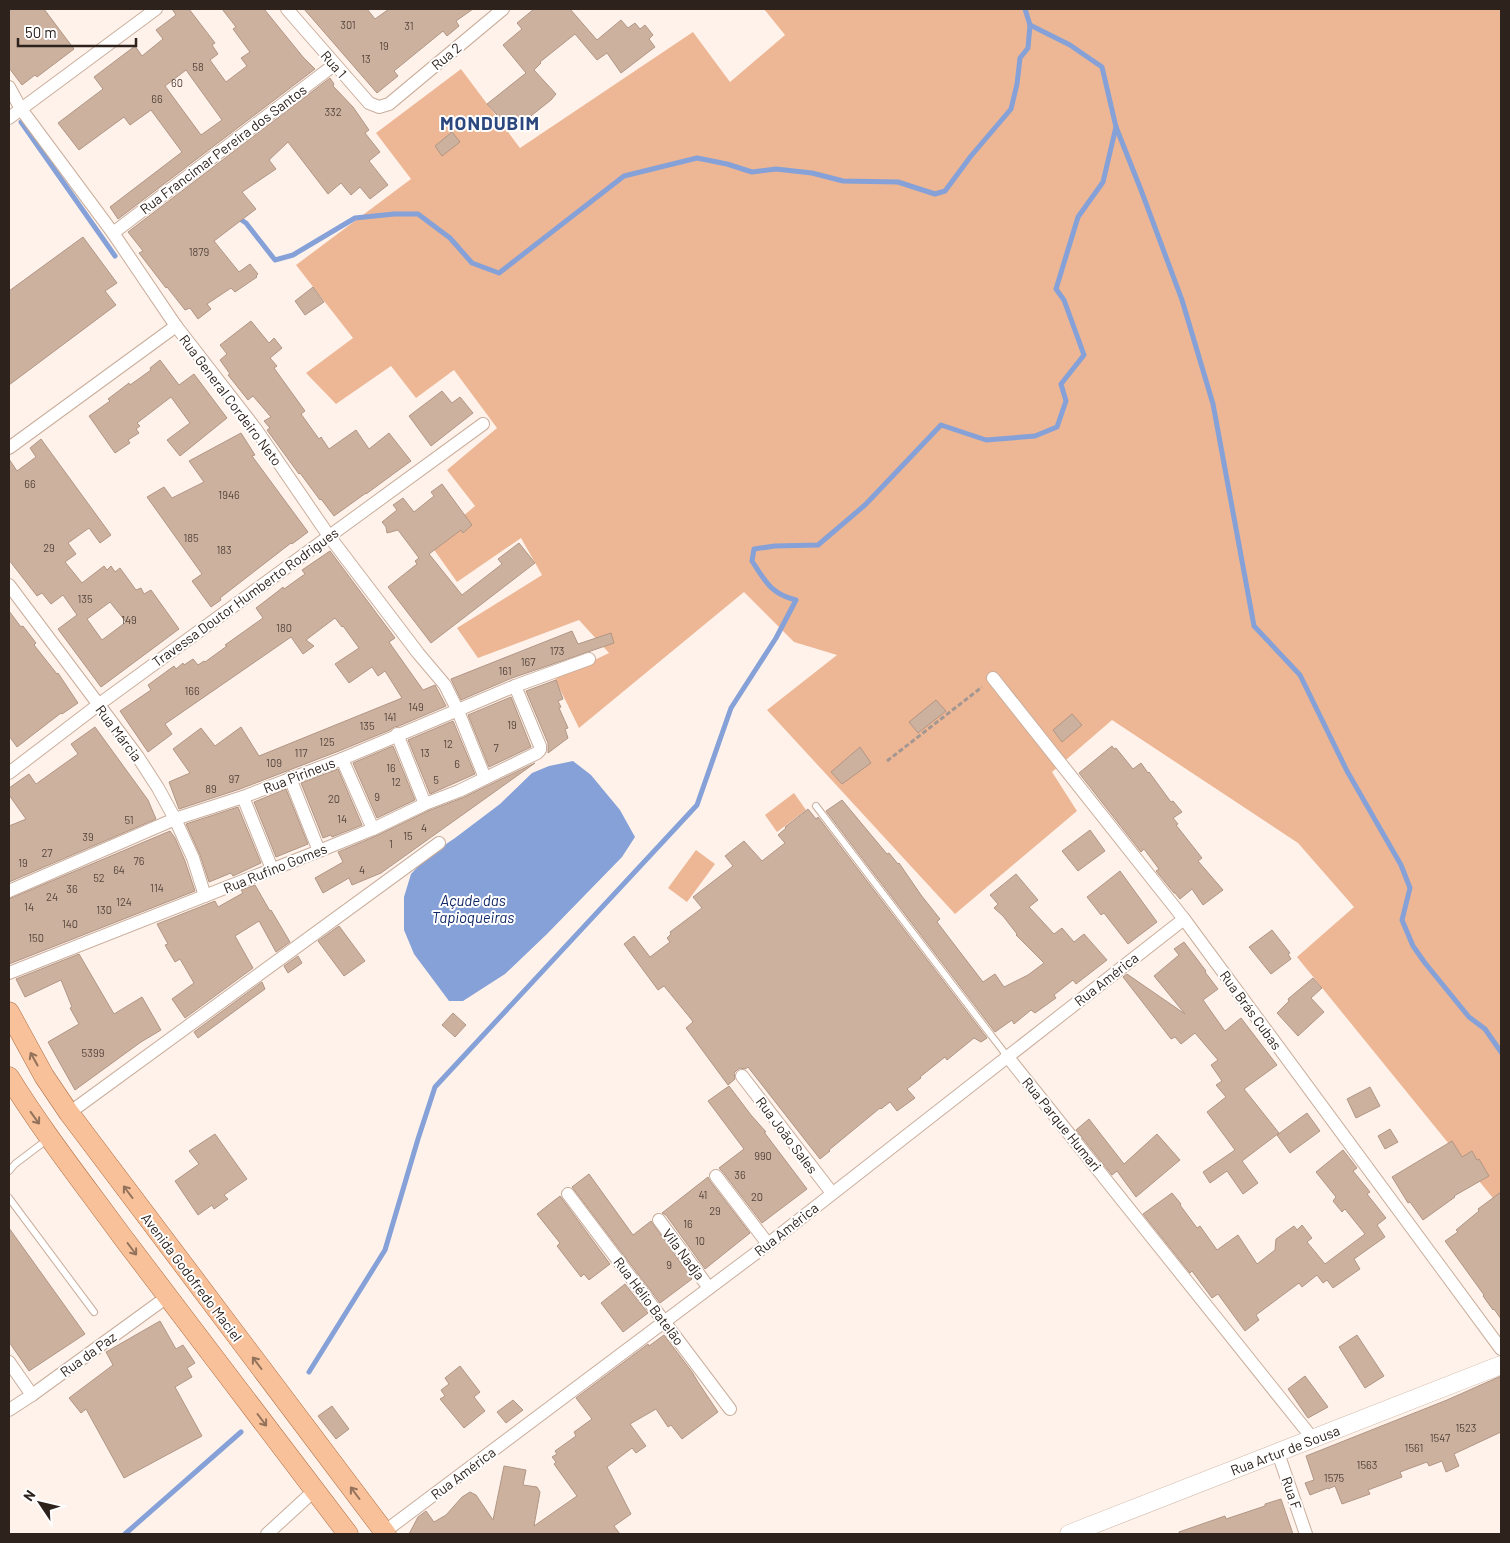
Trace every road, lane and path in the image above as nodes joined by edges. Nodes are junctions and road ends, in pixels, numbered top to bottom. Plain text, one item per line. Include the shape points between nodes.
1 (156, 9) edge
2 (287, 9) edge
3 (503, 9) edge
4 (334, 65) junction
5 (9, 87) edge
6 (389, 104) joint
7 (21, 109) junction
8 (9, 118) edge
9 (113, 233) junction
10 (176, 326) junction
11 (483, 424) dead end
12 (9, 448) edge
13 (329, 536) junction
14 (9, 584) edge
15 (589, 659) dead end
16 (993, 678) joint
17 (516, 686) junction
18 (98, 705) junction
19 (458, 711) junction
20 (397, 734) junction
21 (342, 759) junction
22 (887, 761) dead end
23 (9, 773) edge
24 (290, 778) junction
25 (484, 778) junction
26 (242, 797) junction
27 (425, 804) junction
28 (816, 806) dead end
29 (176, 819) junction
30 (373, 829) junction
31 (439, 843) dead end
32 (319, 851) junction
33 (272, 869) junction
34 (9, 891) edge
35 (205, 896) junction
36 (1184, 919) junction
37 (9, 973) edge
38 (9, 1012) edge
39 (1007, 1056) junction
40 (742, 1076) dead end
41 (9, 1078) edge
42 (69, 1113) junction
43 (49, 1138) junction
44 (9, 1171) edge
45 (716, 1176) dead end
46 (832, 1193) junction
47 (568, 1194) dead end
48 (9, 1198) edge
49 (659, 1220) dead end
50 (768, 1244) junction
51 (709, 1288) junction
52 (167, 1297) junction
53 (94, 1312) dead end
54 (664, 1322) junction
55 (1501, 1349) edge
56 (9, 1362) edge
57 (1501, 1365) edge
58 (32, 1395) junction
59 (730, 1409) dead end
60 (9, 1410) edge
61 (1313, 1439) junction
62 (1278, 1453) junction
63 (315, 1490) junction
64 (385, 1533) edge
65 (267, 1534) edge
66 (348, 1534) edge
67 (1069, 1534) edge
68 (1306, 1534) edge

1 - 7 street
2 - 4 street, Rua 1
3 - 6 street, Rua 2
4 - 6 street, Rua 1 via 369,104 379,107
4 - 9 street, Rua Francimar Pereira dos Santos
5 - 7 street, Rua General Cordeiro Neto
7 - 8 street
7 - 9 street, Rua General Cordeiro Neto
9 - 10 street, Rua General Cordeiro Neto
10 - 12 street
10 - 13 street, Rua General Cordeiro Neto via 255,428
11 - 13 street, Travessa Doutor Humberto Rodrigues
13 - 18 street, Travessa Doutor Humberto Rodrigues
13 - 19 street, Rua General Cordeiro Neto via 445,685
14 - 18 street, Rua Márcia
15 - 17 street, Rua Pirineus
16 - 22 path
16 - 36 street, Rua Brás Cubas
17 - 19 street, Rua Pirineus
17 - 25 street, Rua Rufino Gomes via 540,750
18 - 23 street, Travessa Doutor Humberto Rodrigues
18 - 29 street, Rua Márcia via 138,757
19 - 20 street, Rua Pirineus
19 - 25 street, Rua General Cordeiro Neto
20 - 21 street, Rua Pirineus
20 - 27 street
21 - 24 street, Rua Pirineus
21 - 30 street
24 - 26 street, Rua Pirineus
24 - 32 street
25 - 27 street, Rua Rufino Gomes
26 - 29 street, Rua Pirineus
26 - 33 street
27 - 30 street, Rua Rufino Gomes
28 - 39 lane, Rua Parque Humari
29 - 34 street, Rua Pirineus
29 - 35 street, Rua Márcia
30 - 32 street, Rua Rufino Gomes
31 - 42 street
32 - 33 street, Rua Rufino Gomes
33 - 35 street, Rua Rufino Gomes
35 - 37 street, Rua Rufino Gomes
36 - 39 street, Rua América
36 - 55 street, Rua Brás Cubas
42 -> 38 main road, Avenida Godofredo Maciel via 44,1076
39 - 46 street, Rua América
39 - 61 street, Rua Parque Humari
40 - 46 street, Rua João Sales
41 -> 43 main road
64 -> 42 main road, Avenida Godofredo Maciel
43 - 44 lane
43 -> 52 main road
45 - 50 street
46 - 50 street, Rua América
47 - 54 street, Rua Hélio Batelão
48 - 53 lane
49 - 51 street, Vila Nadja
50 - 51 street, Rua América
51 - 54 street, Rua América
52 - 58 street, Rua da Paz
52 -> 63 main road
54 - 59 street, Rua Hélio Batelão
54 - 64 street, Rua América
56 - 58 street
57 - 61 street, Rua Artur de Sousa
58 - 60 street, Rua da Paz
61 - 62 street, Rua Artur de Sousa
62 - 67 street, Rua Artur de Sousa
62 - 68 street, Rua F
63 - 65 street
63 - 66 main road

